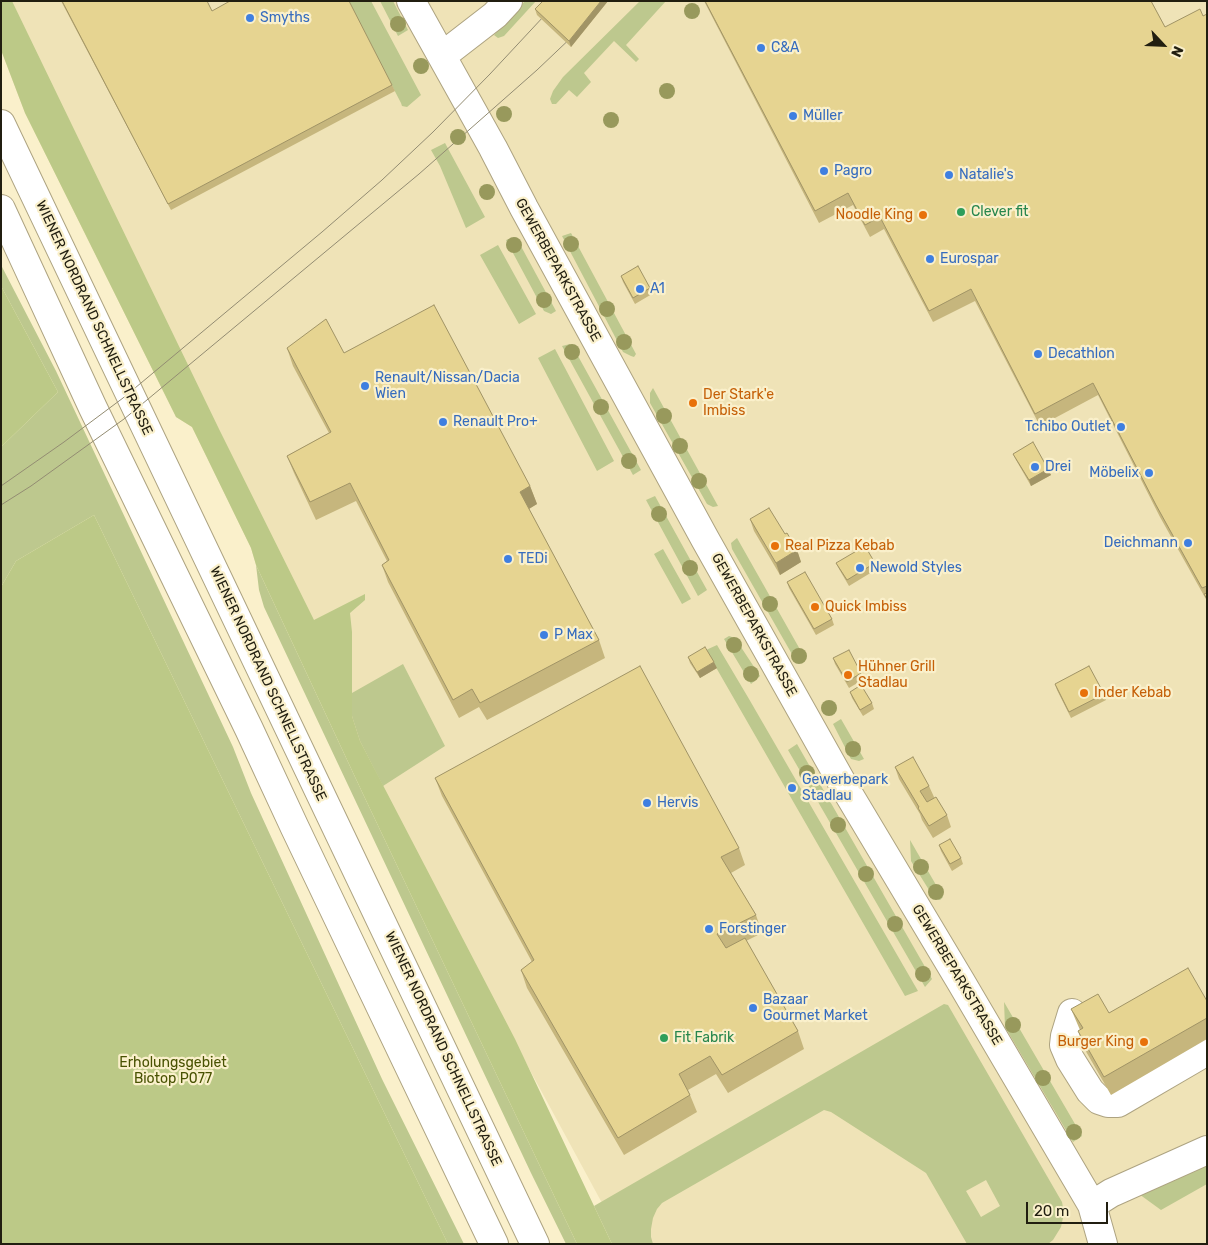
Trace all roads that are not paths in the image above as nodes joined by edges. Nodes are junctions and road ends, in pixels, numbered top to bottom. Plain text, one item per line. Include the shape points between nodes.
1 (412, 1) edge
2 (508, 1) edge
3 (442, 56) junction
4 (1, 124) edge
5 (1, 209) edge
6 (1072, 1013) edge
7 (1207, 1051) edge
8 (1207, 1150) edge
9 (1092, 1206) junction
10 (494, 1244) edge
11 (535, 1244) edge
12 (1103, 1244) edge

1 - 3 main road, GEWERBEPARKSTRASSE
2 - 3 main road
3 - 9 main road, GEWERBEPARKSTRASSE via 696,523 845,788
4 - 11 main road, WIENER NORDRAND SCHNELLSTRASSE
5 - 10 main road via 93,408
6 - 7 main road via 1064,1045 1090,1091 1108,1103 1118,1103
8 - 9 main road via 1111,1193
9 - 12 main road, GEWERBEPARKSTRASSE

